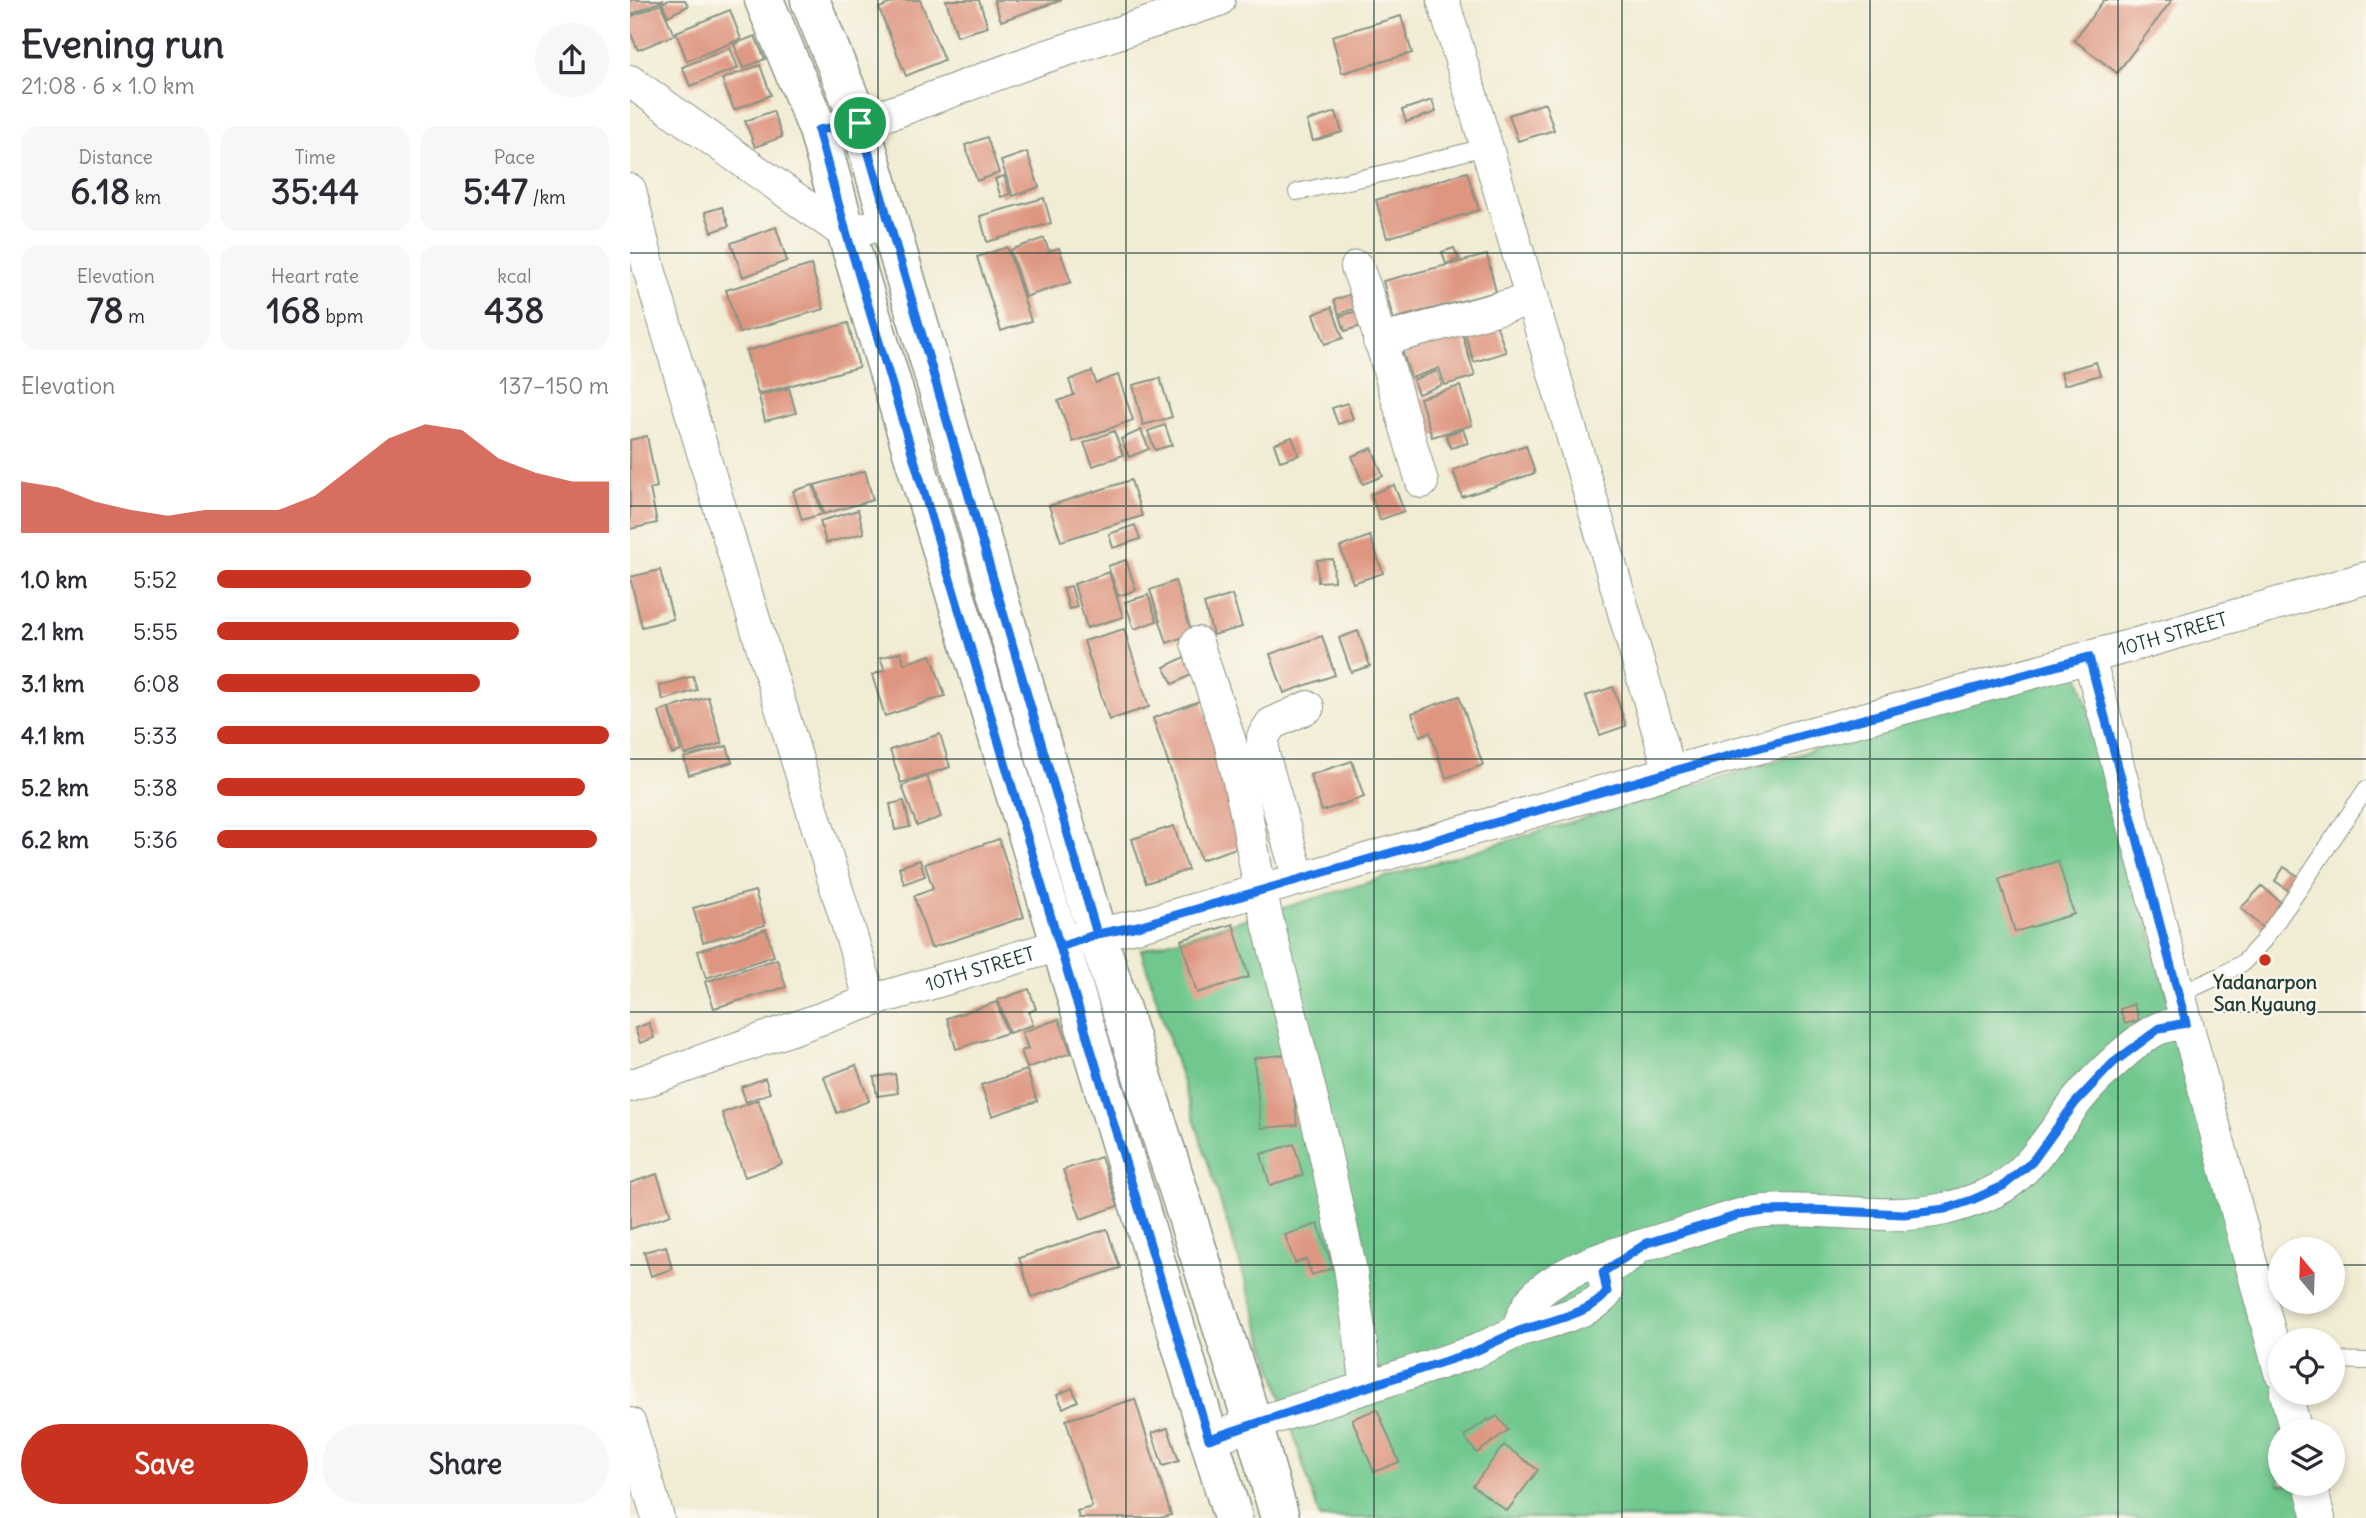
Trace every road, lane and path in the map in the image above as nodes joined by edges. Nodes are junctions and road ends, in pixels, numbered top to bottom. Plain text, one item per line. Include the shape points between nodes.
1 (764, 0) edge
2 (810, 0) edge
3 (1219, 0) edge
4 (1443, 0) edge
5 (630, 81) edge
6 (860, 123) junction
7 (818, 130) junction
8 (1488, 146) junction
9 (630, 190) edge
10 (1297, 192) dead end
11 (888, 221) junction
12 (847, 235) junction
13 (1357, 267) dead end
14 (1533, 299) junction
15 (1379, 341) junction
16 (1422, 482) dead end
17 (2366, 578) edge
18 (1197, 643) dead end
19 (2089, 657) junction
20 (1308, 707) dead end
21 (1670, 772) junction
22 (2366, 789) edge
23 (1299, 879) junction
24 (1260, 891) junction
25 (1097, 934) junction
26 (1060, 947) junction
27 (883, 998) junction
28 (2182, 1009) junction
29 (639, 1083) edge
30 (2269, 1328) edge
31 (2345, 1360) edge
32 (2366, 1361) edge
33 (1367, 1387) junction
34 (630, 1424) edge
35 (1253, 1424) junction
36 (1209, 1439) junction
37 (636, 1467) edge
38 (2313, 1496) edge
39 (657, 1518) edge
40 (1233, 1518) edge
41 (1280, 1518) edge
42 (2319, 1518) edge

1 - 7 main road
2 - 6 main road
3 - 6 street
4 - 8 street
5 - 12 street
6 - 7 street
6 - 11 main road
7 - 12 main road
8 - 10 lane
8 - 14 street
9 - 27 street via 703,453
11 - 12 street
11 - 25 main road
12 - 26 main road
13 - 15 street
14 - 15 street
14 - 21 street
15 - 16 street
17 - 19 street, 10TH STREET
18 - 24 street via 1230,742
19 - 21 street, 10TH STREET
19 - 28 street
20 - 23 street via 1271,724 1263,737 1263,754
21 - 23 street, 10TH STREET
22 - 28 lane via 2263,941 2244,962
23 - 24 street, 10TH STREET
24 - 25 street, 10TH STREET
24 - 33 street via 1345,1242
25 - 26 street, 10TH STREET
25 - 35 main road
26 - 27 street, 10TH STREET
26 - 36 main road
27 - 29 street, 10TH STREET
28 - 30 street
28 - 33 street via 2113,1063 2075,1103 2032,1162 2003,1186 1945,1209 1904,1214 1765,1211 1647,1243 1561,1276 1535,1296 1518,1331 1476,1351
31 - 32 lane
33 - 35 street
34 - 37 street
35 - 36 street
35 - 41 main road
36 - 40 main road
37 - 39 street
38 - 42 street

